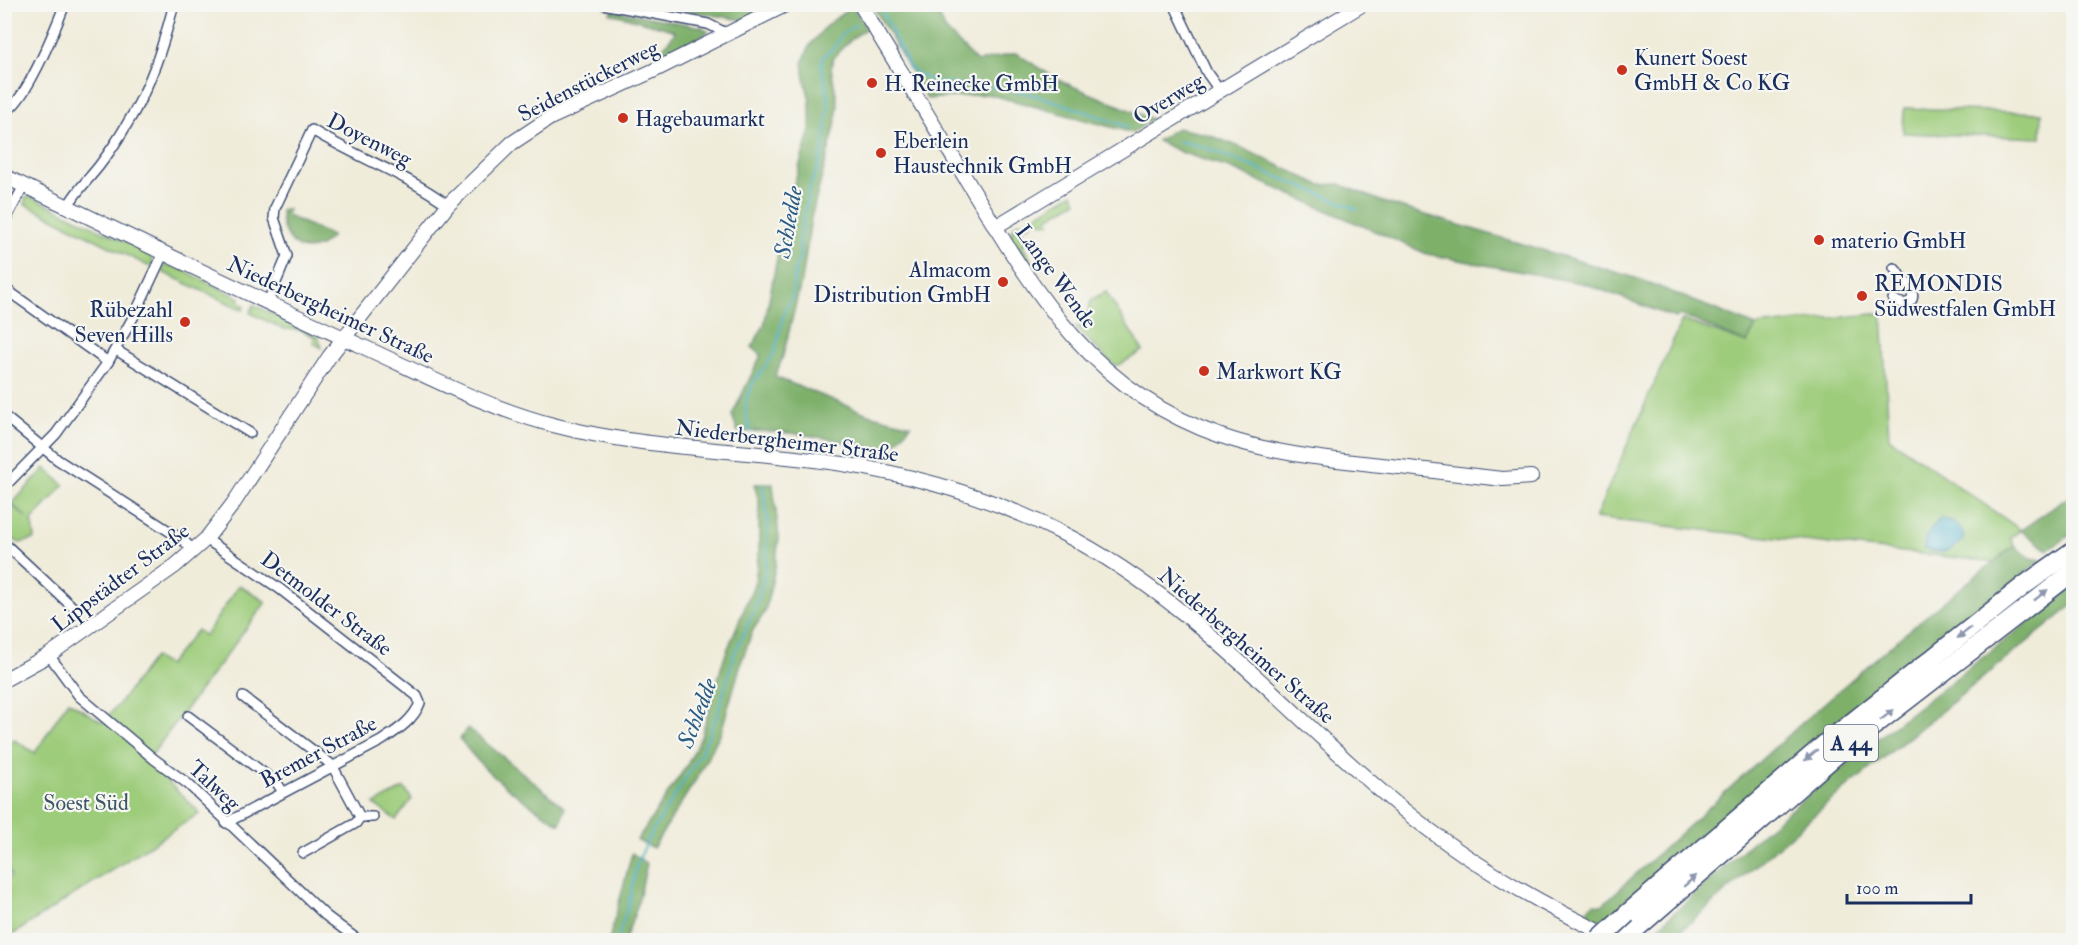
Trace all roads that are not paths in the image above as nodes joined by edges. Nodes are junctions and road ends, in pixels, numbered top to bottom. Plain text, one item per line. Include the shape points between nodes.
1 (65, 4) edge
2 (174, 4) edge
3 (603, 4) edge
4 (787, 4) edge
5 (860, 4) edge
6 (1174, 4) edge
7 (1363, 4) edge
8 (726, 33) junction
9 (1220, 91) junction
10 (4, 112) edge
11 (4, 176) edge
12 (24, 186) junction
13 (448, 205) junction
14 (68, 206) junction
15 (4, 222) edge
16 (995, 227) junction
17 (164, 252) junction
18 (1894, 268) dead end
19 (4, 288) edge
20 (1893, 299) dead end
21 (267, 303) junction
22 (344, 339) junction
23 (116, 351) junction
24 (108, 362) junction
25 (4, 416) edge
26 (250, 433) dead end
27 (42, 448) junction
28 (1531, 477) dead end
29 (4, 487) edge
30 (206, 539) junction
31 (4, 543) edge
32 (2073, 550) edge
33 (194, 551) junction
34 (2069, 574) edge
35 (77, 611) dead end
36 (50, 655) junction
37 (4, 680) edge
38 (243, 697) dead end
39 (420, 703) joint
40 (188, 716) dead end
41 (332, 765) junction
42 (283, 792) junction
43 (360, 817) junction
44 (373, 818) dead end
45 (226, 823) junction
46 (303, 853) dead end
47 (358, 940) edge
48 (1599, 940) edge
49 (1618, 940) edge
50 (1623, 940) edge

1 - 10 street via 18,103
2 - 14 street via 150,80 128,123
3 - 8 street via 708,24
4 - 8 main road, Seidenstückerweg
5 - 16 main road, Lange Wende
6 - 9 street via 1207,73
7 - 9 main road, Overweg
8 - 13 main road, Seidenstückerweg via 550,118 512,143
9 - 16 main road, Overweg
11 - 12 main road, Niederbergheimer Straße
12 - 14 main road, Niederbergheimer Straße
12 - 15 street
13 - 21 street, Doyenweg via 428,190 312,130 273,213 287,256
13 - 22 main road, Seidenstückerweg
14 - 17 main road, Niederbergheimer Straße
16 - 28 main road, Lange Wende via 1043,300 1089,355 1155,405 1197,427 1272,450 1322,459 1503,479
17 - 21 main road, Niederbergheimer Straße
17 - 23 street
18 - 20 street via 1912,296 1906,304
19 - 24 street
21 - 22 main road, Niederbergheimer Straße
22 - 30 main road, Lippstädter Straße
22 - 49 main road, Niederbergheimer Straße via 460,393 554,425 635,442 838,463 894,473 975,496 1062,533 1117,565 1177,608 1424,826 1564,916
23 - 24 street
23 - 26 street
24 - 27 street
25 - 27 street
27 - 29 street
27 - 33 street
30 - 33 main road, Lippstädter Straße
30 - 39 street, Detmolder Straße via 280,590 417,696
31 - 35 street
32 -> 48 highway, A 44, bridge via 1826,742
33 - 36 main road, Lippstädter Straße
50 -> 34 highway, A 44 via 1836,755
36 - 37 main road, Lippstädter Straße
36 - 45 street, Talweg via 79,696 188,784
38 - 41 street
39 - 41 street, Bremer Straße via 404,726
40 - 42 street via 277,783
41 - 42 street, Bremer Straße
41 - 43 street
42 - 45 street, Bremer Straße
43 - 44 street
43 - 46 street
45 - 47 street, Talweg

